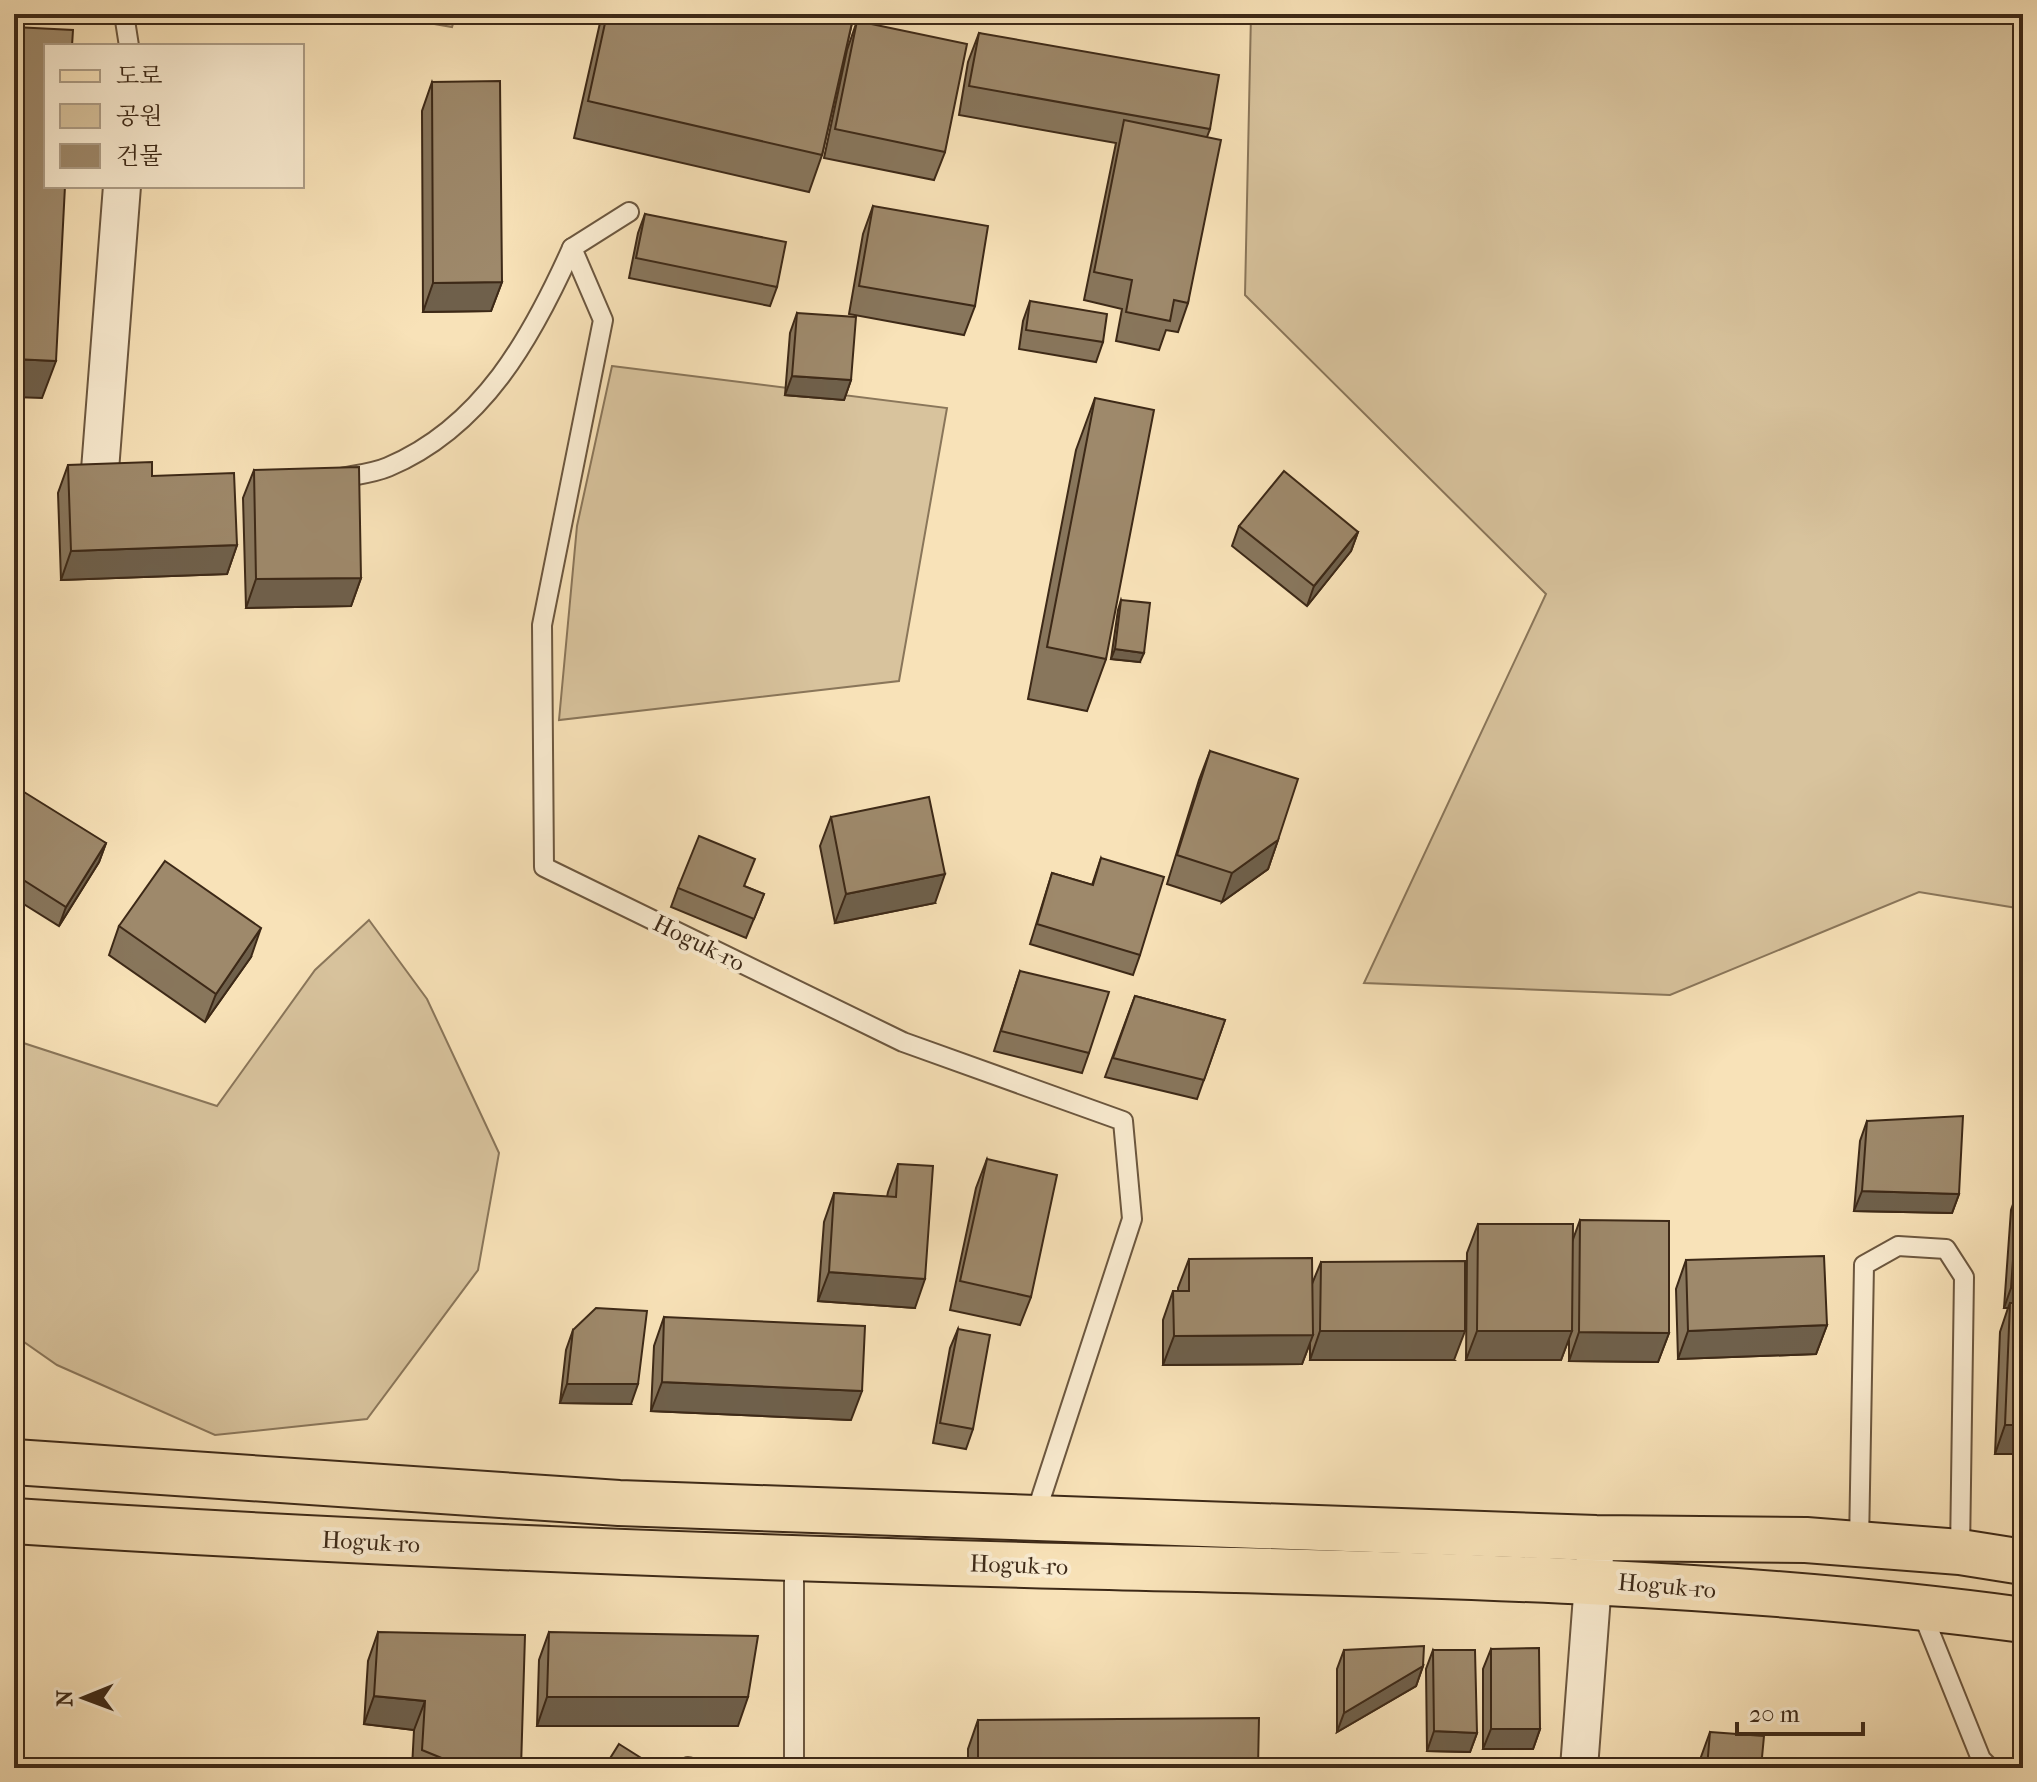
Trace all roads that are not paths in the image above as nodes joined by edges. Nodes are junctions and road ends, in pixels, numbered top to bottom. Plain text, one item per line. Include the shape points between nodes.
1 (124, 14) edge
2 (129, 44) edge
3 (122, 188) edge
4 (629, 212) dead end
5 (572, 248) junction
6 (341, 478) edge
7 (99, 483) edge
8 (14, 1462) edge
9 (1035, 1516) junction
10 (14, 1521) edge
11 (1859, 1544) junction
12 (1960, 1552) junction
13 (794, 1558) junction
14 (1595, 1559) junction
15 (2023, 1562) edge
16 (1920, 1607) junction
17 (2023, 1620) edge
18 (794, 1768) edge
19 (1579, 1768) edge
20 (1990, 1768) edge

1 - 2 lane
3 - 7 street
4 - 5 lane
5 - 6 lane via 527,340 468,414 414,454 386,468
5 - 9 lane, Hoguk-ro via 603,320 542,625 544,867 903,1042 1123,1121 1132,1219
8 - 9 main road, Hoguk-ro via 619,1503
9 - 14 main road, Hoguk-ro
10 - 13 main road, Hoguk-ro via 286,1538
11 - 12 main road, Hoguk-ro
11 - 12 lane via 1864,1265 1898,1246 1946,1249 1964,1277
11 - 14 main road, Hoguk-ro via 1806,1540
12 - 15 main road, Hoguk-ro
13 - 14 main road, Hoguk-ro
13 - 18 lane
14 - 16 main road, Hoguk-ro
14 - 19 street
16 - 17 main road, Hoguk-ro
16 - 20 lane via 1981,1759

